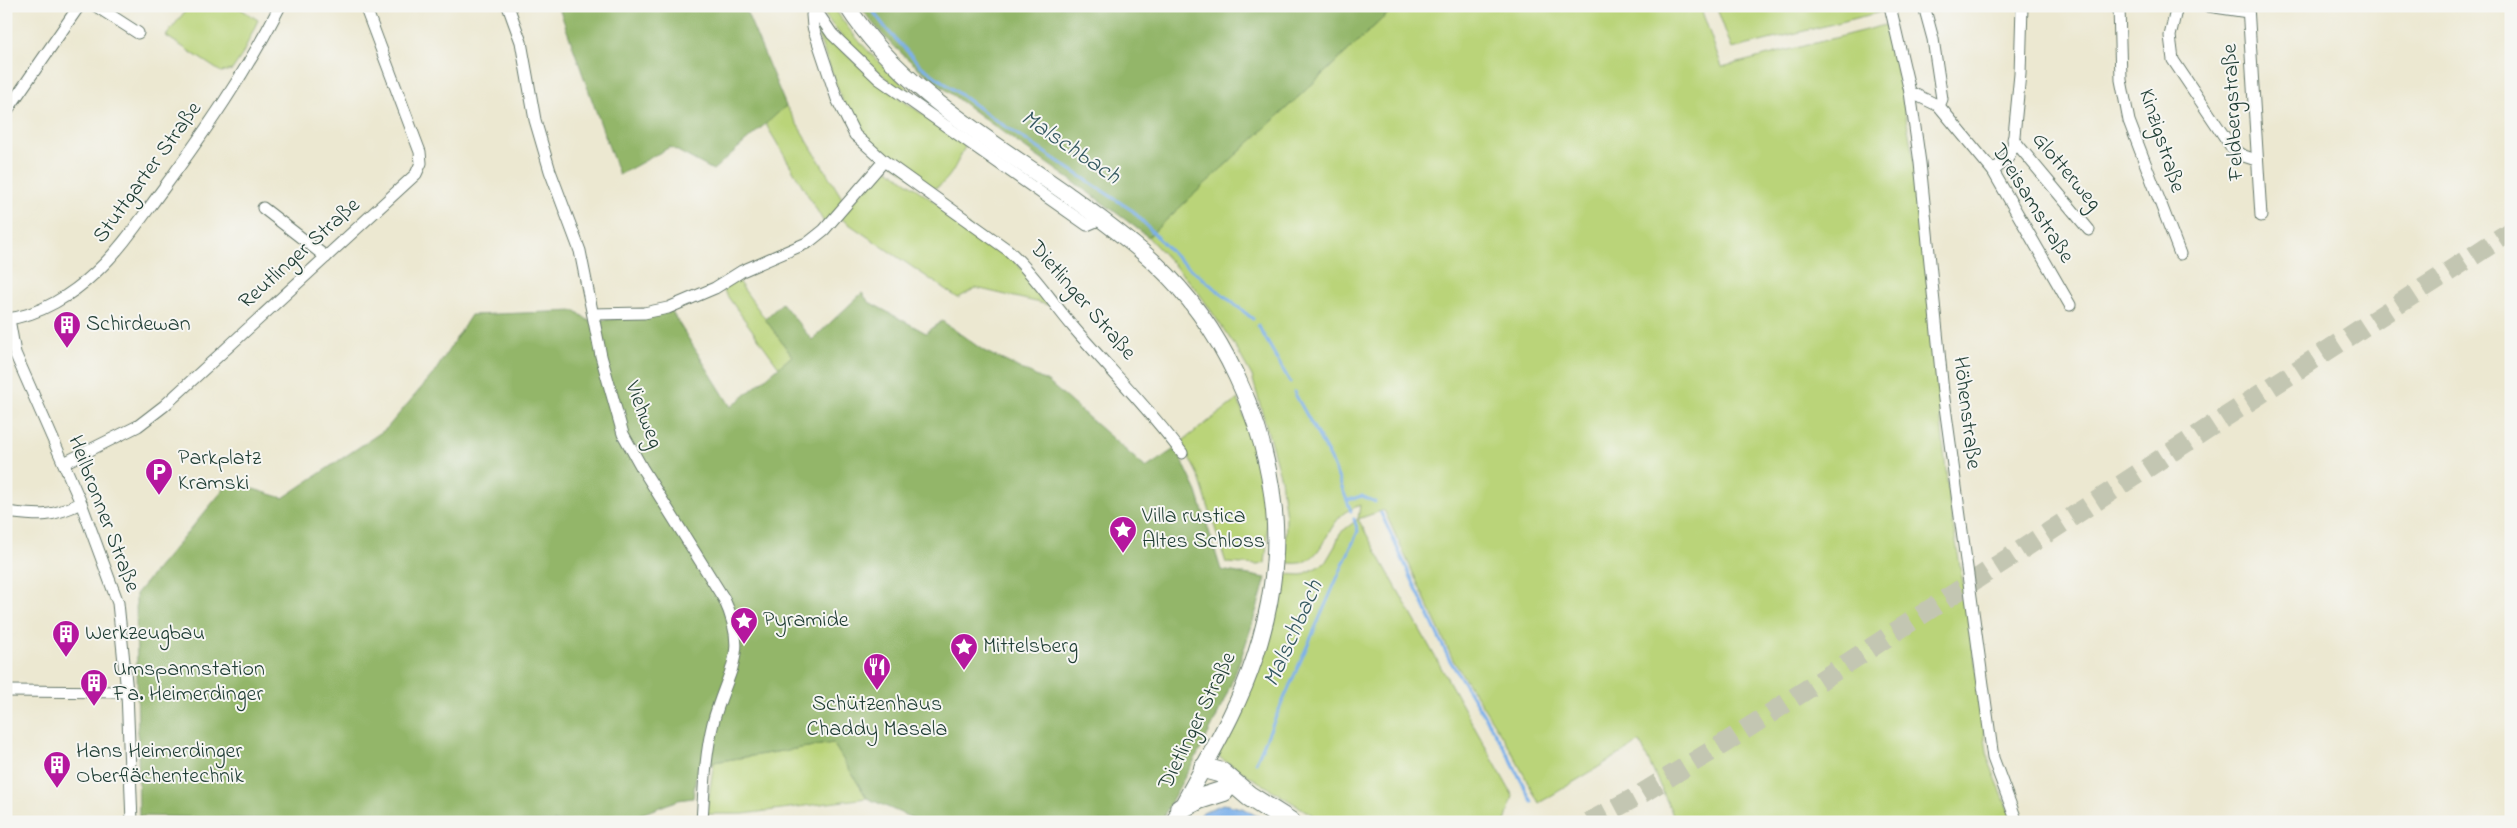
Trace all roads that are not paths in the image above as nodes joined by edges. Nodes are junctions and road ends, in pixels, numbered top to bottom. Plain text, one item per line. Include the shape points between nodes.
1 (79, 6) edge
2 (96, 6) edge
3 (280, 6) edge
4 (365, 6) edge
5 (508, 6) edge
6 (847, 6) edge
7 (1890, 6) edge
8 (1924, 6) edge
9 (2022, 6) edge
10 (2119, 6) edge
11 (2177, 6) edge
12 (2208, 6) edge
13 (814, 8) edge
14 (2248, 9) edge
15 (138, 33) dead end
16 (1910, 92) junction
17 (1939, 106) junction
18 (6, 112) edge
19 (2013, 139) junction
20 (2256, 160) junction
21 (884, 161) junction
22 (1993, 171) junction
23 (263, 208) dead end
24 (2261, 216) dead end
25 (1101, 219) junction
26 (2089, 230) dead end
27 (2180, 254) dead end
28 (326, 258) junction
29 (2070, 305) dead end
30 (593, 314) junction
31 (8, 319) edge
32 (1182, 453) dead end
33 (64, 464) junction
34 (81, 503) junction
35 (6, 512) edge
36 (6, 691) edge
37 (127, 692) junction
38 (1204, 768) junction
39 (1224, 791) junction
40 (1249, 796) junction
41 (1177, 816) edge
42 (132, 820) edge
43 (702, 822) edge
44 (1290, 822) edge
45 (2017, 822) edge

1 - 18 street
2 - 15 street
3 - 31 street, Stuttgarter Straße via 209,125 107,262 60,298
4 - 28 street, Reutlinger Straße via 416,141 421,163 412,180
5 - 30 street, Viehweg via 521,42 535,120 550,171 580,250
6 - 25 main road, Dietlinger Straße via 882,52 926,94
7 - 16 street, Höhenstraße
8 - 17 street via 1942,99
9 - 19 street via 2020,74
10 - 27 street, Kinzigstraße via 2121,80 2129,121
11 - 20 street via 2170,36 2172,60 2232,148
12 - 14 street
13 - 21 street, Dietlinger Straße via 813,27 840,108 855,135
13 - 25 street, Dietlinger Straße via 832,34 878,79 1087,225
14 - 20 street, Feldbergstraße
16 - 17 street, Dreisamstraße
16 - 45 street, Höhenstraße via 1943,392 1993,758
17 - 22 street, Dreisamstraße
19 - 22 street via 2008,158
19 - 26 street, Glotterweg
20 - 24 street, Feldbergstraße
21 - 30 street via 824,230 808,242 668,308 644,313
21 - 32 street, Dietlinger Straße via 1008,250 1026,267 1073,328 1160,423
22 - 29 street, Dreisamstraße
23 - 28 street
25 - 38 main road, Dietlinger Straße via 1156,264 1182,293 1219,345 1257,428 1271,483 1275,545 1262,631 1238,702
28 - 33 street, Reutlinger Straße via 151,417
30 - 43 street, Viehweg via 623,434 724,599 737,636 735,658 713,723
31 - 33 street, Heilbronner Straße via 15,353
33 - 34 street, Heilbronner Straße
34 - 35 street via 45,516
34 - 37 street, Heilbronner Straße via 118,603
36 - 37 street
37 - 42 street, Heilbronner Straße
38 - 39 highway via 1208,780
38 - 40 highway via 1222,773
38 - 41 main road, Dietlinger Straße
39 - 40 highway
39 - 41 highway via 1199,799
40 - 44 highway

